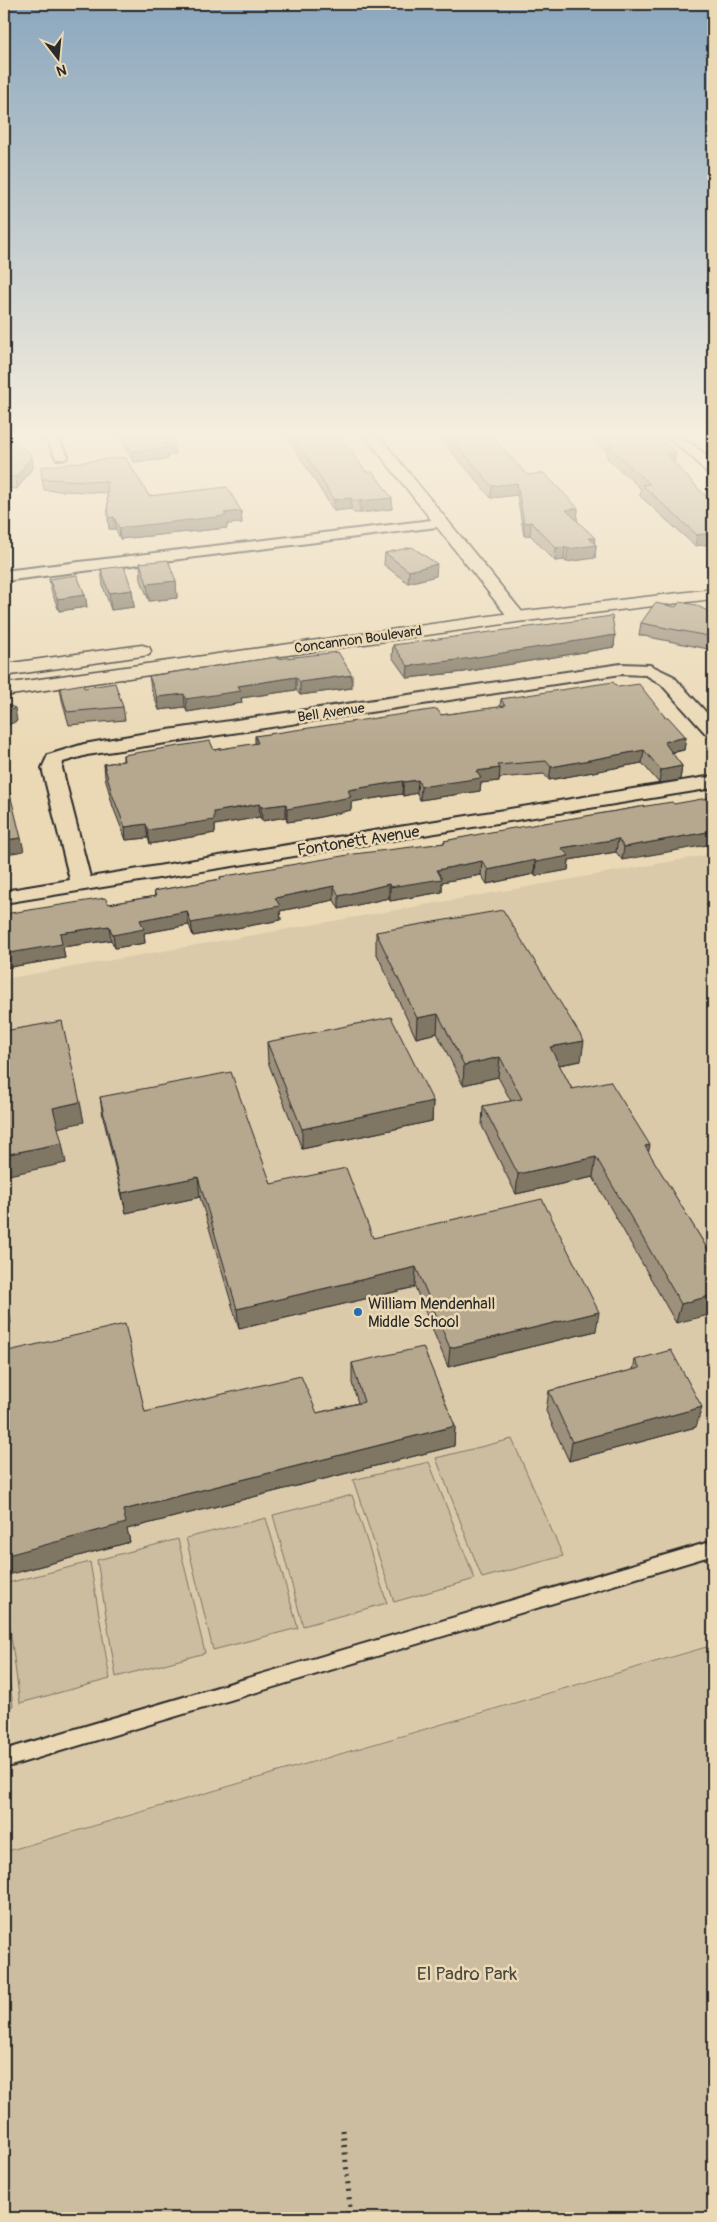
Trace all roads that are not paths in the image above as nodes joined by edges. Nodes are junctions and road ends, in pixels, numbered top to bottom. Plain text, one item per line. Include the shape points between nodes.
1 (303, 540) edge
2 (454, 540) edge
3 (4, 576) edge
4 (713, 594) edge
5 (552, 596) dead end
6 (505, 602) junction
7 (517, 617) junction
8 (387, 618) dead end
9 (161, 648) dead end
10 (4, 670) edge
11 (4, 690) edge
12 (713, 731) edge
13 (713, 782) edge
14 (81, 884) junction
15 (4, 898) edge
16 (713, 1548) edge
17 (4, 1759) edge

1 - 3 street
2 - 6 main road
4 - 7 main road, Concannon Boulevard
5 - 6 main road, Concannon Boulevard
6 - 7 main road
6 - 8 main road, Concannon Boulevard
7 - 11 main road, Concannon Boulevard
9 - 10 main road
12 - 14 street, Bell Avenue via 667,680 650,670 621,669 84,750 55,759 52,768
13 - 14 street, Fontonett Avenue
14 - 15 street, Fontonett Avenue
16 - 17 lane

